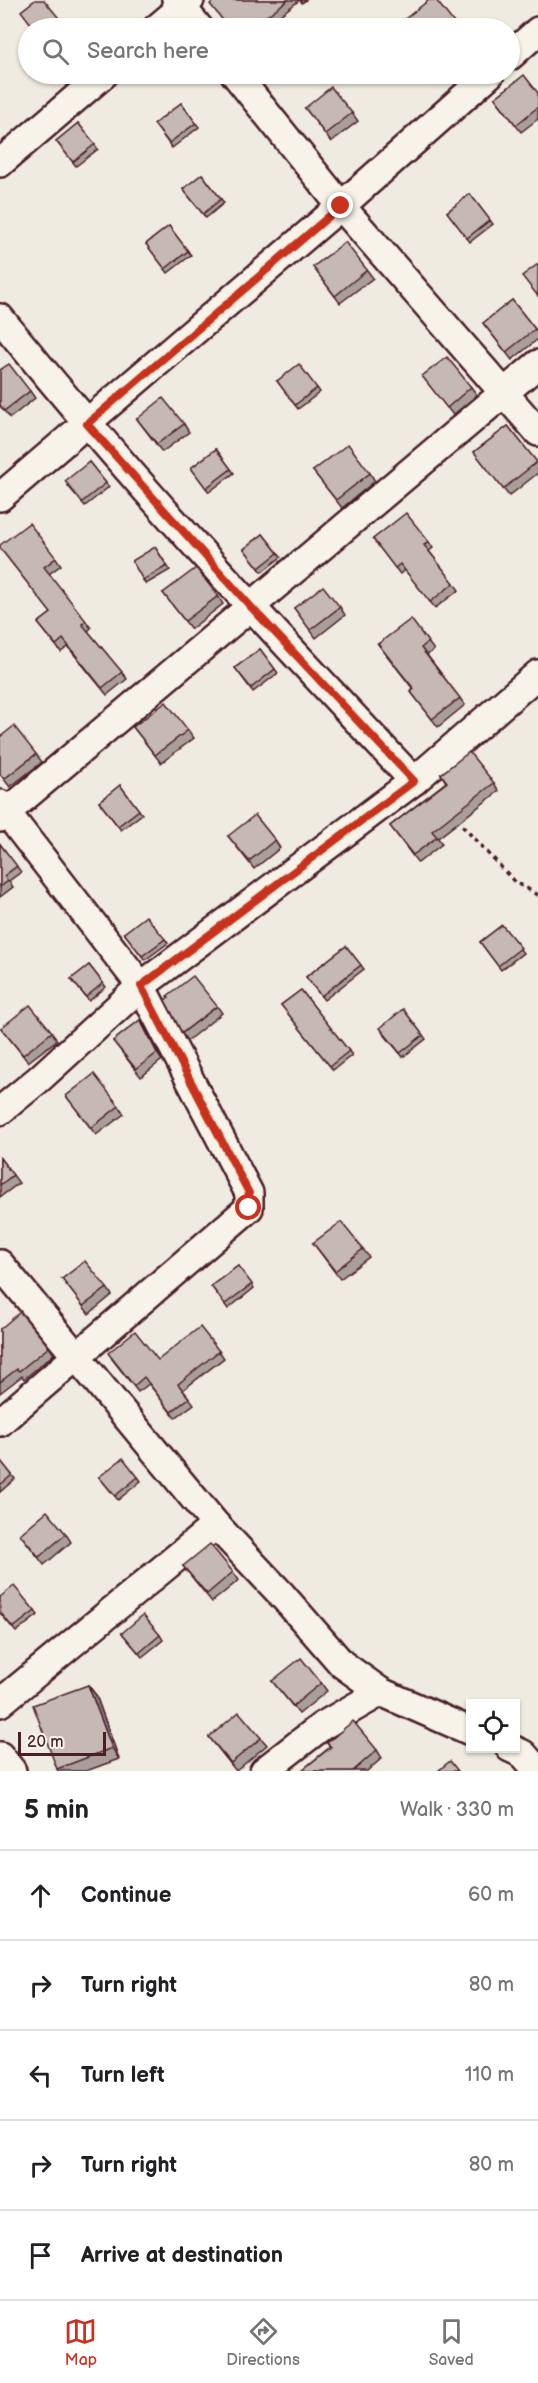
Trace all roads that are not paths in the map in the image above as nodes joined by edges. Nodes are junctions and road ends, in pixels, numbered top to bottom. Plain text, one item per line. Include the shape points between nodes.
1 (183, 2) edge
2 (167, 18) edge
3 (193, 18) edge
4 (538, 31) edge
5 (520, 47) edge
6 (92, 84) edge
7 (243, 84) edge
8 (479, 84) edge
9 (0, 163) edge
10 (341, 206) junction
11 (0, 318) edge
12 (538, 364) edge
13 (503, 393) junction
14 (87, 424) junction
15 (538, 432) edge
16 (0, 497) edge
17 (252, 608) junction
18 (538, 674) edge
19 (414, 781) junction
20 (2, 811) edge
21 (141, 986) junction
22 (0, 1111) edge
23 (0, 1264) edge
24 (76, 1357) junction
25 (0, 1422) edge
26 (216, 1525) junction
27 (381, 1692) junction
28 (0, 1703) edge
29 (466, 1729) edge
30 (520, 1753) edge
31 (0, 1756) edge
32 (12, 1771) edge
33 (264, 1771) edge
34 (538, 1771) edge

1 - 2 street
1 - 3 street
4 - 5 street
6 - 9 street
7 - 10 street
8 - 10 street
10 - 13 street
10 - 14 street
11 - 14 street
12 - 13 street
13 - 15 street
13 - 17 street
14 - 16 street
14 - 17 street
17 - 19 street
17 - 20 street
18 - 19 street
19 - 21 street
20 - 21 street
21 - 22 street
21 - 24 street via 249,1193 249,1208
23 - 24 street
24 - 25 street
24 - 26 street
26 - 27 street via 342,1664
26 - 28 street
27 - 29 street
27 - 33 street via 322,1726
30 - 34 street
31 - 32 street

